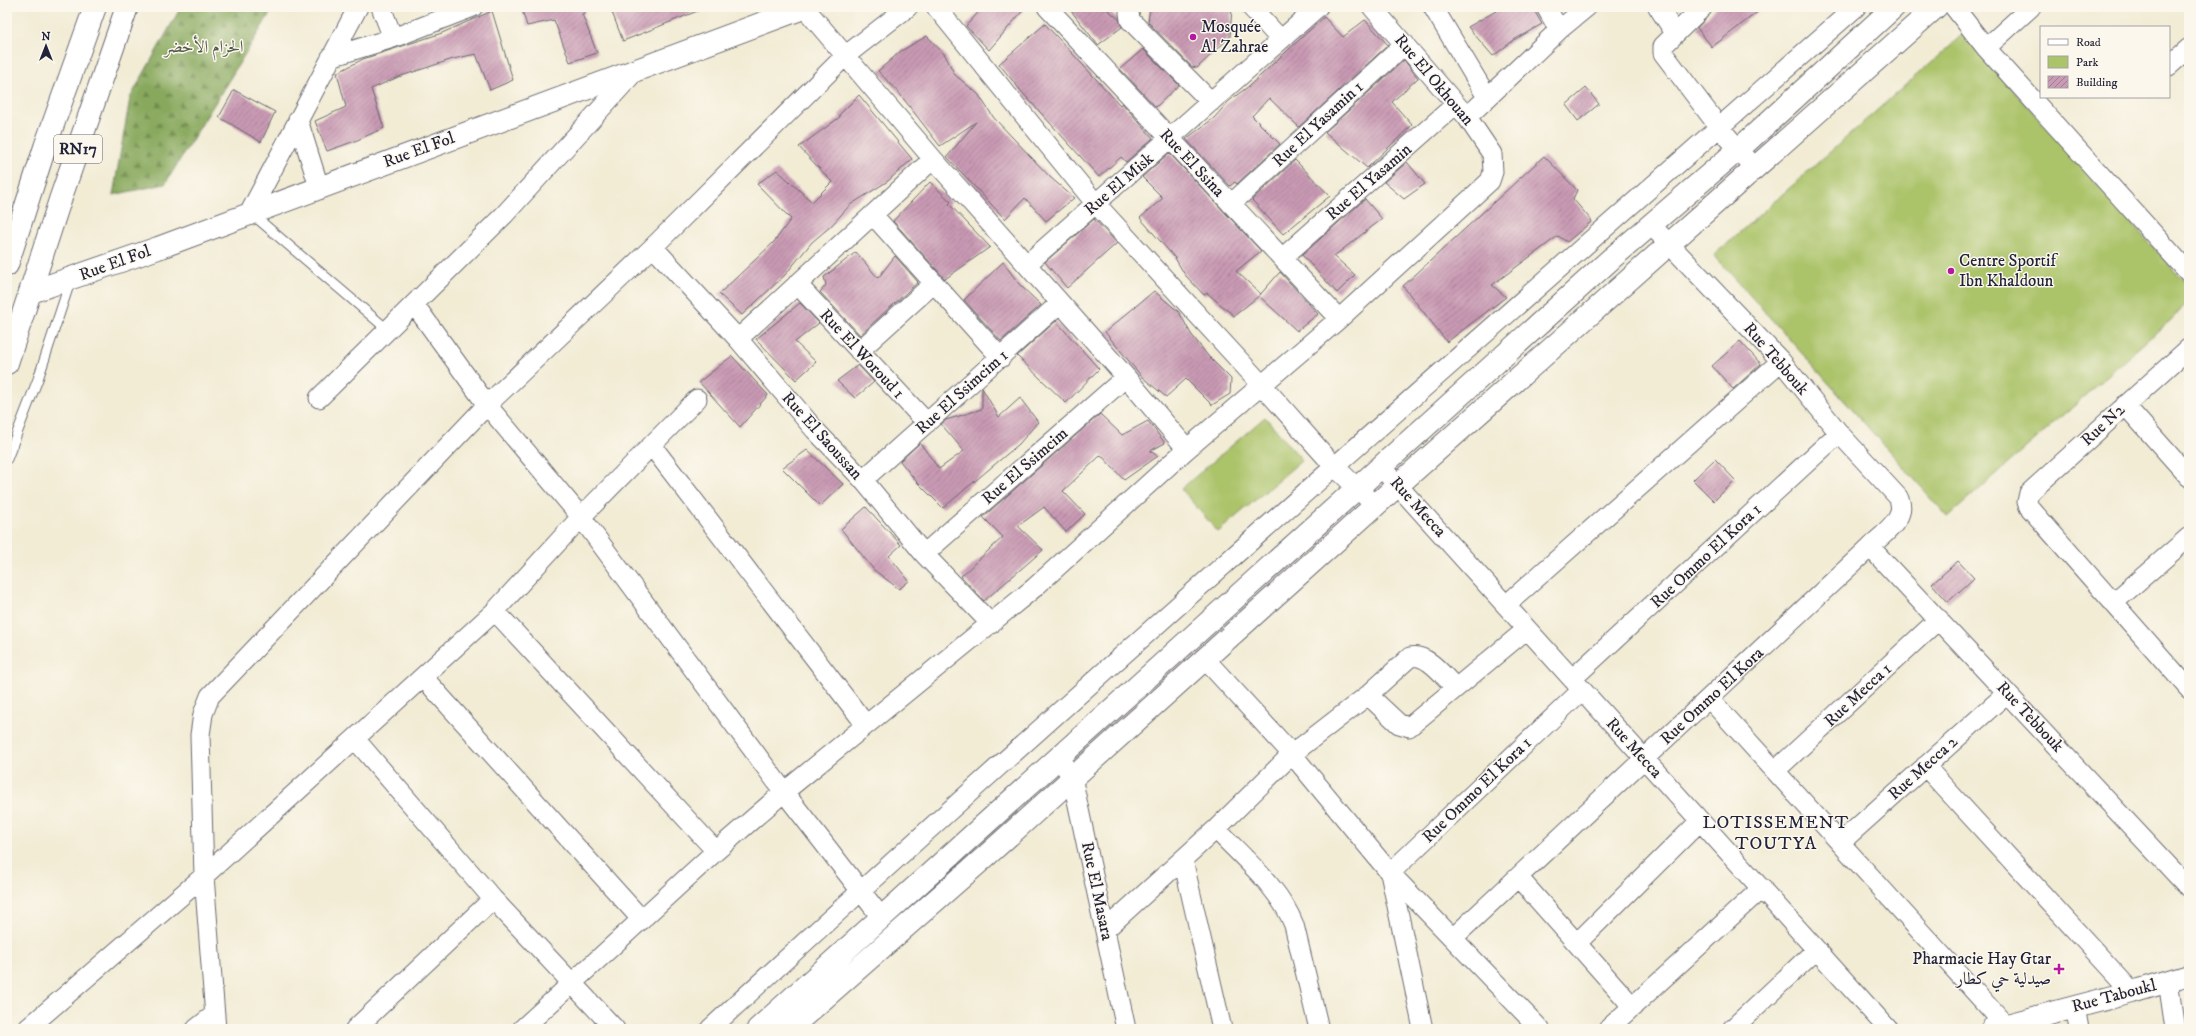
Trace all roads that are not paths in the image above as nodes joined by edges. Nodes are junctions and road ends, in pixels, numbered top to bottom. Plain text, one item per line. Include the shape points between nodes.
1 (95, 7) edge
2 (127, 7) edge
3 (358, 7) edge
4 (381, 7) edge
5 (473, 7) edge
6 (805, 7) edge
7 (908, 7) edge
8 (936, 7) edge
9 (1047, 7) edge
10 (1130, 7) edge
11 (1251, 7) edge
12 (1318, 7) edge
13 (1372, 7) edge
14 (1433, 7) edge
15 (1546, 7) edge
16 (1588, 7) edge
17 (1658, 7) edge
18 (1703, 7) edge
19 (1856, 7) edge
20 (1894, 7) edge
21 (1936, 7) edge
22 (1954, 7) edge
23 (2031, 7) edge
24 (1559, 30) junction
25 (1675, 33) junction
26 (394, 38) junction
27 (1281, 40) junction
28 (1405, 44) junction
29 (1986, 48) junction
30 (2188, 52) edge
31 (845, 56) junction
32 (331, 57) junction
33 (2170, 65) edge
34 (638, 68) junction
35 (1487, 98) junction
36 (1211, 102) junction
37 (1461, 111) junction
38 (298, 120) junction
39 (1719, 127) junction
40 (1169, 139) junction
41 (1739, 149) junction
42 (933, 159) junction
43 (1755, 168) junction
44 (319, 187) junction
45 (1096, 204) junction
46 (1231, 204) junction
47 (250, 212) junction
48 (872, 215) junction
49 (1651, 224) junction
50 (1594, 239) junction
51 (1670, 245) junction
52 (653, 247) junction
53 (1282, 258) junction
54 (1612, 258) junction
55 (1027, 264) junction
56 (7, 265) edge
57 (2189, 273) edge
58 (71, 279) junction
59 (797, 284) junction
60 (933, 284) junction
61 (31, 292) junction
62 (1060, 303) junction
63 (414, 304) junction
64 (1339, 318) junction
65 (388, 330) junction
66 (738, 339) junction
67 (2189, 348) edge
68 (859, 351) junction
69 (1001, 358) junction
70 (1781, 361) junction
71 (7, 364) edge
72 (1126, 377) junction
73 (1262, 385) junction
74 (319, 398) dead end
75 (697, 400) dead end
76 (487, 405) junction
77 (2125, 405) junction
78 (927, 423) junction
79 (1839, 434) junction
80 (652, 446) junction
81 (1187, 449) junction
82 (7, 458) edge
83 (1334, 466) junction
84 (1381, 467) junction
85 (2189, 477) edge
86 (862, 480) junction
87 (1398, 485) junction
88 (1357, 489) junction
89 (1898, 496) joint
90 (1376, 506) junction
91 (581, 517) junction
92 (2189, 537) edge
93 (1870, 547) junction
94 (924, 554) junction
95 (2113, 603) junction
96 (1506, 605) junction
97 (495, 611) junction
98 (1939, 619) junction
99 (991, 624) junction
100 (1527, 629) junction
101 (1204, 658) junction
102 (423, 677) junction
103 (1577, 684) junction
104 (1456, 688) junction
105 (2189, 689) edge
106 (2007, 693) junction
107 (1368, 695) junction
108 (1709, 698) junction
109 (866, 726) junction
110 (355, 739) junction
111 (1292, 754) junction
112 (1059, 758) junction
113 (1644, 759) junction
114 (1925, 766) junction
115 (1776, 770) junction
116 (1072, 777) junction
117 (784, 792) junction
118 (1700, 821) junction
119 (1216, 829) junction
120 (1840, 842) junction
121 (716, 851) junction
122 (1183, 860) junction
123 (1390, 872) junction
124 (204, 876) junction
125 (1518, 877) junction
126 (1762, 888) junction
127 (2189, 888) edge
128 (860, 891) junction
129 (493, 899) junction
130 (881, 917) junction
131 (642, 920) junction
132 (1106, 929) junction
133 (1454, 937) junction
134 (1577, 943) junction
135 (1816, 950) junction
136 (2189, 975) edge
137 (2168, 981) junction
138 (573, 983) junction
139 (2132, 992) junction
140 (1633, 1007) junction
141 (2075, 1007) junction
142 (215, 1022) edge
143 (1998, 1027) edge
144 (27, 1029) edge
145 (196, 1029) edge
146 (355, 1029) edge
147 (522, 1029) edge
148 (615, 1029) edge
149 (710, 1029) edge
150 (758, 1029) edge
151 (789, 1029) edge
152 (1126, 1029) edge
153 (1222, 1029) edge
154 (1319, 1029) edge
155 (1423, 1029) edge
156 (1540, 1029) edge
157 (1608, 1029) edge
158 (1732, 1029) edge
159 (1888, 1029) edge
160 (2078, 1029) edge
161 (2175, 1029) edge

1 - 56 main road, RN17
2 - 61 main road, RN17
3 - 32 street
4 - 26 street
5 - 26 street
6 - 31 street
6 - 34 main road, Rue El Fol
7 - 31 street
8 - 45 street
9 - 40 street, Rue El Ssina
10 - 36 street via 1130,20
11 - 27 street
12 - 27 street, Rue El Misk
13 - 28 street, Rue El Okhouan
14 - 35 street
15 - 24 street
16 - 24 street, Rue El Yasamin
17 - 25 street
18 - 25 street
19 - 39 street
20 - 41 main road
21 - 43 main road
22 - 29 street
23 - 29 street
24 - 35 street, Rue El Yasamin
25 - 39 street via 1663,46 1665,57
26 - 32 street
27 - 36 street, Rue El Misk
28 - 37 street, Rue El Okhouan
28 - 46 street, Rue El Yasamin 1
29 - 57 street
30 - 33 street
31 - 42 street
31 - 52 street
32 - 38 street
34 - 44 main road, Rue El Fol
34 - 63 street via 504,215
35 - 37 street, Rue El Yasamin
36 - 40 street, Rue El Misk
37 - 53 street, Rue El Yasamin
37 - 64 street, Rue El Okhouan via 1492,154 1493,172 1490,181
38 - 44 street
38 - 47 street
39 - 41 street
39 - 50 street
40 - 45 street, Rue El Misk
40 - 46 street, Rue El Ssina
41 - 43 street
41 - 49 main road
42 - 48 street
42 - 55 street
43 - 51 main road
44 - 47 main road, Rue El Fol
45 - 55 street, Rue El Misk
45 - 73 street
46 - 53 street, Rue El Ssina
47 - 58 main road, Rue El Fol
47 - 65 lane
48 - 59 street
48 - 60 street
49 - 51 street, Rue Tebbouk
49 - 54 main road
50 - 54 street
50 - 83 street
51 - 70 street, Rue Tebbouk
51 - 87 main road
52 - 66 street, Rue El Saoussan
52 - 76 street
53 - 64 street, Rue El Ssina
54 - 84 main road
55 - 62 street
58 - 61 main road, Rue El Fol
58 - 82 lane via 38,379
59 - 66 street
59 - 68 street, Rue El Woroud 1
60 - 68 street
60 - 69 street
61 - 71 main road, RN17
62 - 69 street, Rue El Ssimcim 1
62 - 72 street
63 - 65 street
63 - 76 street
64 - 73 street
65 - 74 street
66 - 86 street, Rue El Saoussan via 815,430
67 - 77 street, Rue N2
68 - 78 street, Rue El Woroud 1
69 - 78 street, Rue El Ssimcim 1
70 - 79 street, Rue Tebbouk
70 - 96 street
72 - 81 street
72 - 94 street, Rue El Ssimcim
73 - 81 street
73 - 83 street
75 - 80 street
76 - 91 street
76 - 124 street via 210,696 203,714 200,735
77 - 85 street
77 - 95 street, Rue N2 via 2029,494 2027,502
78 - 86 street, Rue El Ssimcim 1
79 - 89 street, Rue Tebbouk
79 - 103 street, Rue Ommo El Kora 1
80 - 91 street
80 - 109 street
81 - 99 street
83 - 88 street
83 - 128 street
84 - 87 street, Rue Mecca
84 - 88 main road
86 - 94 street, Rue El Saoussan
87 - 90 main road
87 - 96 street, Rue Mecca
88 - 90 street
88 - 112 main road
89 - 93 street, Rue Ommo El Kora via 1902,511 1897,520
90 - 101 main road
91 - 97 street
91 - 117 street
92 - 95 street
93 - 98 street, Rue Tebbouk
93 - 108 street, Rue Ommo El Kora
94 - 99 street, Rue El Saoussan
95 - 105 street
96 - 100 street, Rue Mecca
97 - 102 street
97 - 121 street
98 - 106 street, Rue Tebbouk
98 - 115 street, Rue Mecca 1
99 - 109 street
100 - 103 street, Rue Mecca
100 - 104 street
101 - 111 street
101 - 116 main road
102 - 110 street
102 - 131 street
103 - 113 street, Rue Mecca
103 - 123 street, Rue Ommo El Kora 1
104 - 107 street via 1409,727 1399,724
104 - 107 street via 1426,658 1415,656 1410,657
106 - 114 street, Rue Mecca 2
106 - 127 street, Rue Tebbouk
107 - 111 street
108 - 113 street, Rue Ommo El Kora
108 - 115 street
109 - 117 street
110 - 124 street
110 - 129 street
111 - 119 street
111 - 123 street
112 - 116 street, Rue El Masara
112 - 130 main road
113 - 118 street, Rue Mecca
113 - 125 street, Rue Ommo El Kora
114 - 120 street, Rue Mecca 2
114 - 139 street
115 - 120 street
116 - 132 street, Rue El Masara
116 - 151 main road
117 - 121 street
117 - 128 street
118 - 126 street, Rue Mecca
118 - 134 street
119 - 122 street
119 - 154 street via 1278,895 1288,910 1294,925
120 - 143 street
121 - 131 street
122 - 132 street
122 - 153 street
123 - 133 street
123 - 155 street
124 - 142 street
124 - 144 street
125 - 133 street, Rue Ommo El Kora
125 - 134 street
126 - 135 street, Rue Mecca
126 - 140 street
128 - 130 street
128 - 149 street
129 - 138 street
129 - 146 street
130 - 150 main road
131 - 138 street
132 - 152 street, Rue El Masara
133 - 156 street
134 - 140 street
135 - 158 street
135 - 159 street, Rue Mecca
136 - 137 main road, Rue Taboukl
137 - 139 main road, Rue Taboukl
137 - 161 street
138 - 147 street
138 - 148 street
139 - 141 main road, Rue Taboukl
140 - 157 street
141 - 143 main road, Rue Taboukl
141 - 160 street
142 - 145 street

